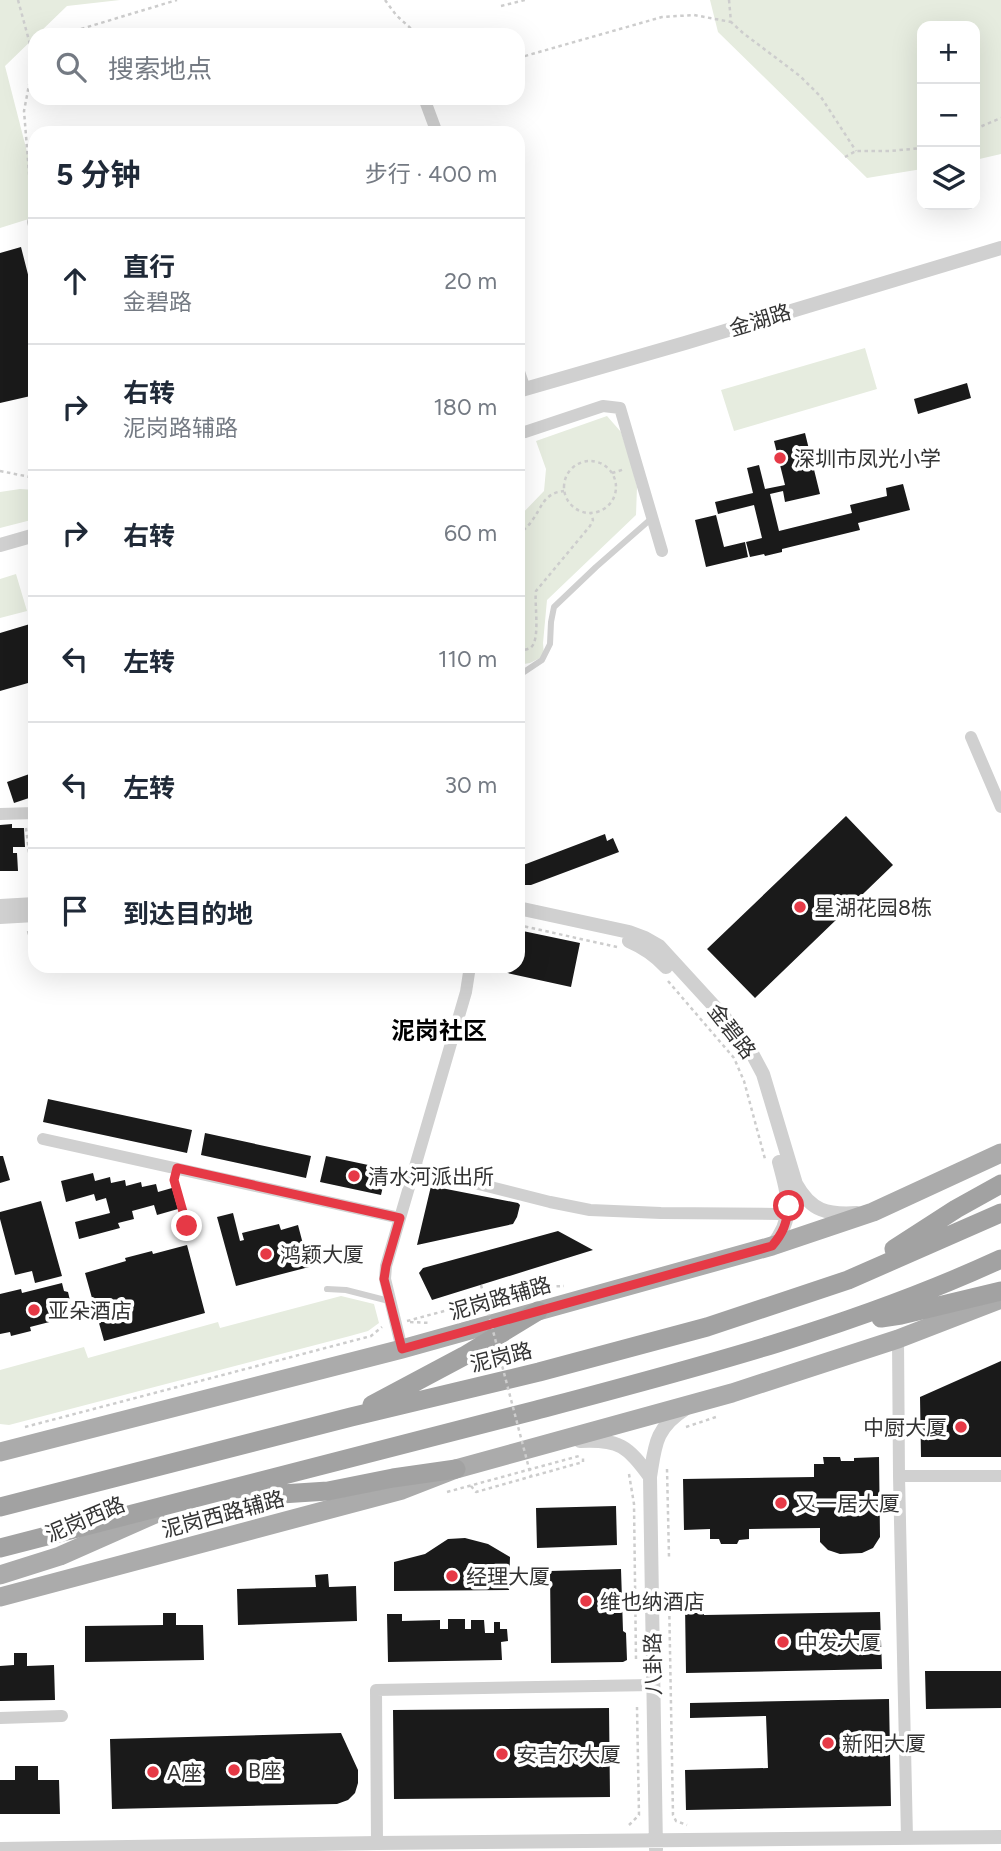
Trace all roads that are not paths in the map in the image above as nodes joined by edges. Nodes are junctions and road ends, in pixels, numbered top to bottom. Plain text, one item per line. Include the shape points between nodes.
1 (426, 105) edge
2 (434, 126) edge
3 (1001, 248) edge
4 (525, 389) edge
5 (525, 432) edge
6 (652, 518) junction
7 (28, 537) edge
8 (0, 545) edge
9 (662, 551) dead end
10 (525, 671) edge
11 (971, 737) dead end
12 (1001, 807) edge
13 (28, 813) edge
14 (0, 814) edge
15 (28, 899) edge
16 (0, 906) edge
17 (525, 910) edge
18 (0, 917) edge
19 (525, 919) edge
20 (28, 920) edge
21 (469, 973) edge
22 (44, 1139) dead end
23 (1001, 1153) edge
24 (177, 1168) junction
25 (415, 1168) junction
26 (1001, 1184) edge
27 (873, 1212) junction
28 (1001, 1213) edge
29 (779, 1214) dead end
30 (400, 1218) junction
31 (187, 1226) dead end
32 (772, 1246) junction
33 (1001, 1259) edge
34 (848, 1280) junction
35 (327, 1289) dead end
36 (1001, 1291) edge
37 (1001, 1298) edge
38 (389, 1301) junction
39 (538, 1311) junction
40 (835, 1326) junction
41 (898, 1339) junction
42 (402, 1349) junction
43 (692, 1405) junction
44 (351, 1418) junction
45 (551, 1443) junction
46 (0, 1452) edge
47 (456, 1469) junction
48 (899, 1476) junction
49 (1001, 1476) edge
50 (650, 1477) junction
51 (187, 1500) junction
52 (0, 1507) edge
53 (0, 1548) edge
54 (0, 1575) edge
55 (0, 1597) edge
56 (653, 1685) junction
57 (62, 1716) dead end
58 (0, 1718) edge
59 (1001, 1837) edge
60 (907, 1838) junction
61 (377, 1843) junction
62 (846, 1845) edge
63 (656, 1846) edge
64 (433, 1847) edge
65 (218, 1849) edge
66 (6, 1850) edge

1 - 2 street
3 - 4 street, 金湖路
5 - 6 street via 603,406 620,408
6 - 9 street
6 - 10 lane via 554,607 550,645 542,660
7 - 8 street
11 - 12 street
13 - 14 street
15 - 16 street
17 - 27 street, 金碧路 via 629,932 659,946 747,1044 763,1074 802,1196 813,1206 835,1213
18 - 20 street
19 - 32 street, 金碧路 via 636,944 658,958 739,1048 755,1077 788,1195 786,1224
21 - 25 street
22 - 24 street
23 - 27 main road, 泥岗路辅路
24 - 30 street
24 - 31 lane via 174,1180
25 - 29 street via 590,1210
25 - 30 street
26 - 34 highway
27 - 32 main road, 泥岗路辅路
28 - 34 highway, 泥岗路
30 - 38 street via 384,1279
32 - 39 main road, 泥岗路辅路
33 - 40 highway
34 - 44 highway, 泥岗路 via 707,1326
35 - 38 lane
36 - 40 highway
37 - 41 main road
38 - 42 street
39 - 42 main road, 泥岗路辅路
39 - 44 highway
40 - 51 highway via 660,1378
41 - 43 main road
41 - 48 street
42 - 46 main road, 泥岗路辅路
43 - 45 main road
43 - 50 street, 八卦路 via 660,1433
44 - 52 highway, 泥岗路
45 - 47 main road
45 - 50 street via 616,1443 630,1452
47 - 51 highway via 328,1491
47 - 55 main road, 泥岗西路辅路 via 402,1490
48 - 49 street
48 - 60 street
50 - 56 street, 八卦路
51 - 53 highway
51 - 54 main road, 泥岗西路 via 60,1556
56 - 61 street via 376,1690
56 - 63 street, 八卦路
57 - 58 street
59 - 60 street
60 - 62 street
61 - 64 street
61 - 65 street
62 - 63 street
63 - 64 street
65 - 66 street

